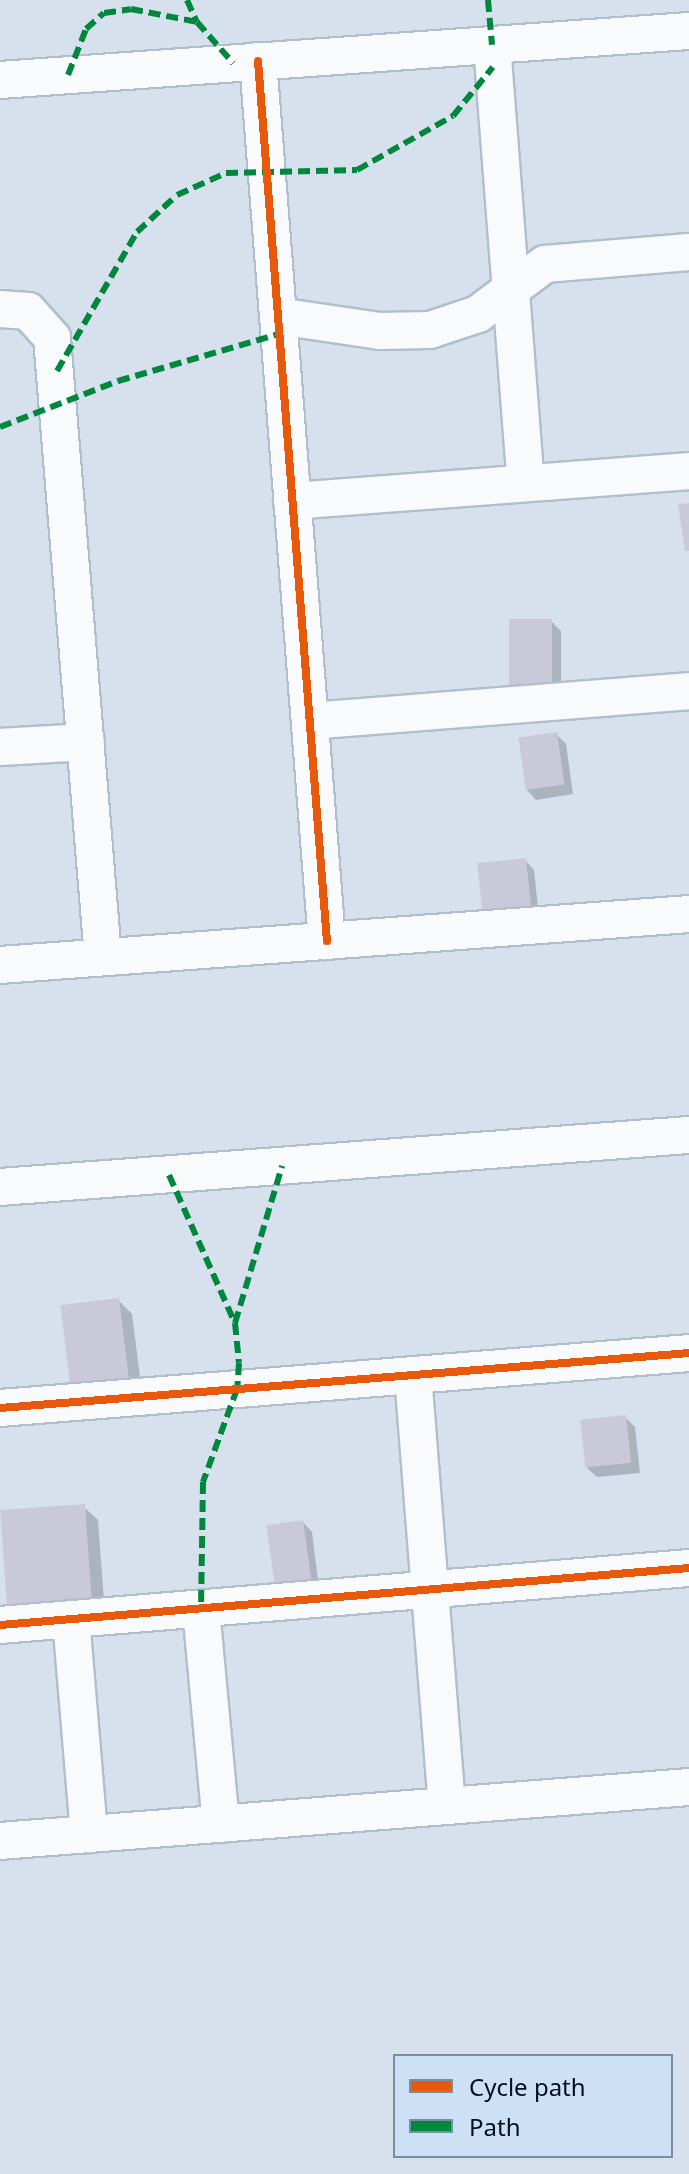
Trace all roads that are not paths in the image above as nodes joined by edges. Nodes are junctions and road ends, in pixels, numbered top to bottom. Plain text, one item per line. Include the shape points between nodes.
1 (689, 31) edge
2 (492, 45) junction
3 (258, 61) junction
4 (0, 80) edge
5 (689, 252) edge
6 (510, 287) junction
7 (0, 309) edge
8 (278, 316) junction
9 (689, 471) edge
10 (526, 483) junction
11 (292, 501) junction
12 (689, 691) edge
13 (310, 721) junction
14 (86, 742) junction
15 (0, 747) edge
16 (689, 914) edge
17 (327, 941) junction
18 (103, 957) junction
19 (0, 965) edge
20 (689, 1135) edge
21 (0, 1187) edge
22 (689, 1353) edge
23 (413, 1375) junction
24 (0, 1408) edge
25 (689, 1568) edge
26 (431, 1590) junction
27 (201, 1609) junction
28 (71, 1619) junction
29 (0, 1625) edge
30 (689, 1787) edge
31 (447, 1806) junction
32 (221, 1824) junction
33 (89, 1834) junction
34 (0, 1841) edge

1 - 2 street
2 - 3 street
2 - 6 street
3 - 4 street
3 - 8 street
5 - 6 street via 545,264
6 - 8 street via 478,314 430,330 380,331
6 - 10 street
7 - 14 street via 28,311 52,338
8 - 11 street
9 - 10 street
10 - 11 street
11 - 13 street
12 - 13 street
13 - 17 street
14 - 15 street
14 - 18 street
16 - 17 street
17 - 18 street
18 - 19 street
20 - 21 street
22 - 23 street
23 - 24 street
23 - 26 street
25 - 26 street
26 - 27 street
26 - 31 street
27 - 28 street
27 - 32 street
28 - 29 street
28 - 33 street
30 - 31 street
31 - 32 street
32 - 33 street
33 - 34 street

